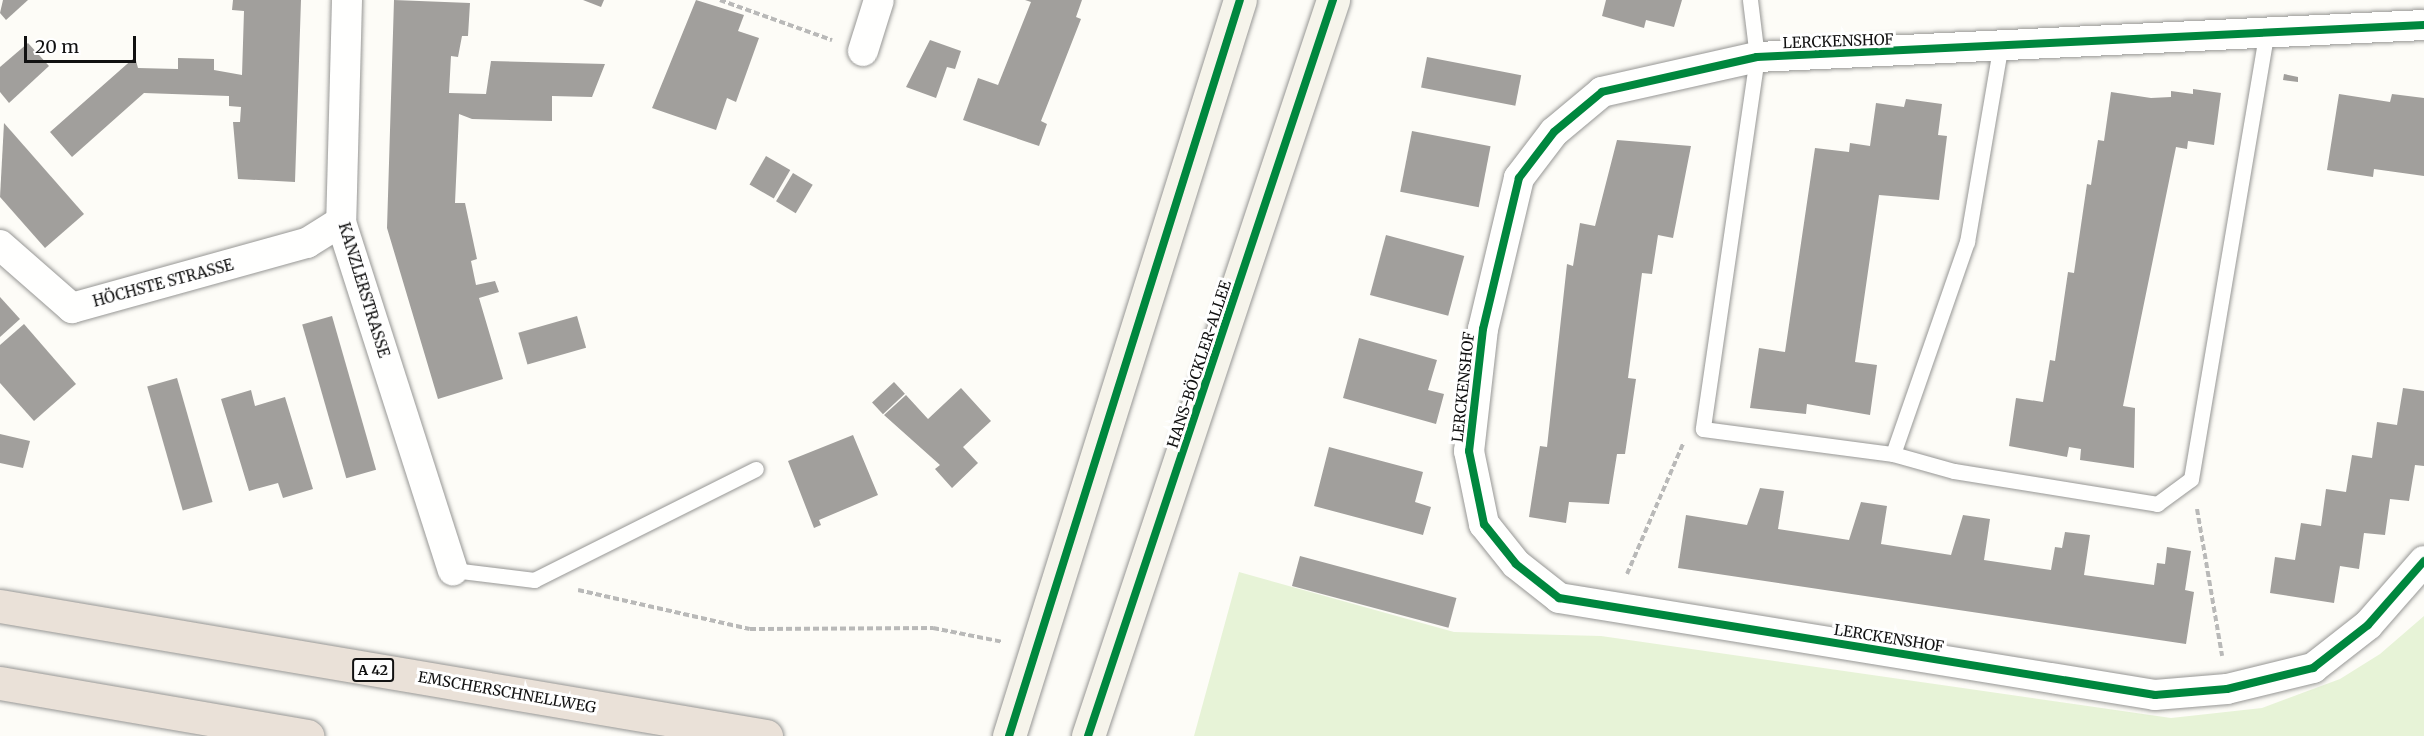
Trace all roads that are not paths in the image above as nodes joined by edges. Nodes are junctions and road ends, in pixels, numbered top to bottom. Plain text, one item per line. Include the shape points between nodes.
1 (347, 0) edge
2 (879, 0) edge
3 (1240, 0) edge
4 (1333, 0) edge
5 (1750, 0) edge
6 (2424, 25) edge
7 (2267, 31) junction
8 (2000, 49) junction
9 (863, 51) road end
10 (1757, 57) junction
11 (341, 222) junction
12 (0, 245) edge
13 (1893, 454) junction
14 (756, 469) dead end
15 (2424, 561) edge
16 (453, 570) joint
17 (0, 606) edge
18 (0, 683) edge
19 (307, 736) edge
20 (766, 736) edge
21 (1009, 736) edge
22 (1088, 736) edge

1 - 11 street, KANZLERSTRASSE
2 - 9 street
3 - 21 street
4 - 22 street, HANS-BÖCKLER-ALLEE
5 - 10 lane
6 - 7 street, LERCKENSHOF
7 - 8 street, LERCKENSHOF
7 - 13 lane via 2191,479 2157,504 1954,471
8 - 10 street, LERCKENSHOF
8 - 13 lane via 1967,242
10 - 13 lane via 1703,429
10 - 15 street, LERCKENSHOF via 1602,92 1554,132 1519,178 1483,329 1469,451 1484,524 1516,564 1559,598 2155,695 2227,688 2313,668 2368,625
11 - 12 street, HÖCHSTE STRASSE via 307,243 72,308
11 - 16 street, KANZLERSTRASSE
14 - 16 lane via 534,580
17 - 20 highway, EMSCHERSCHNELLWEG / A 42
18 - 19 highway

